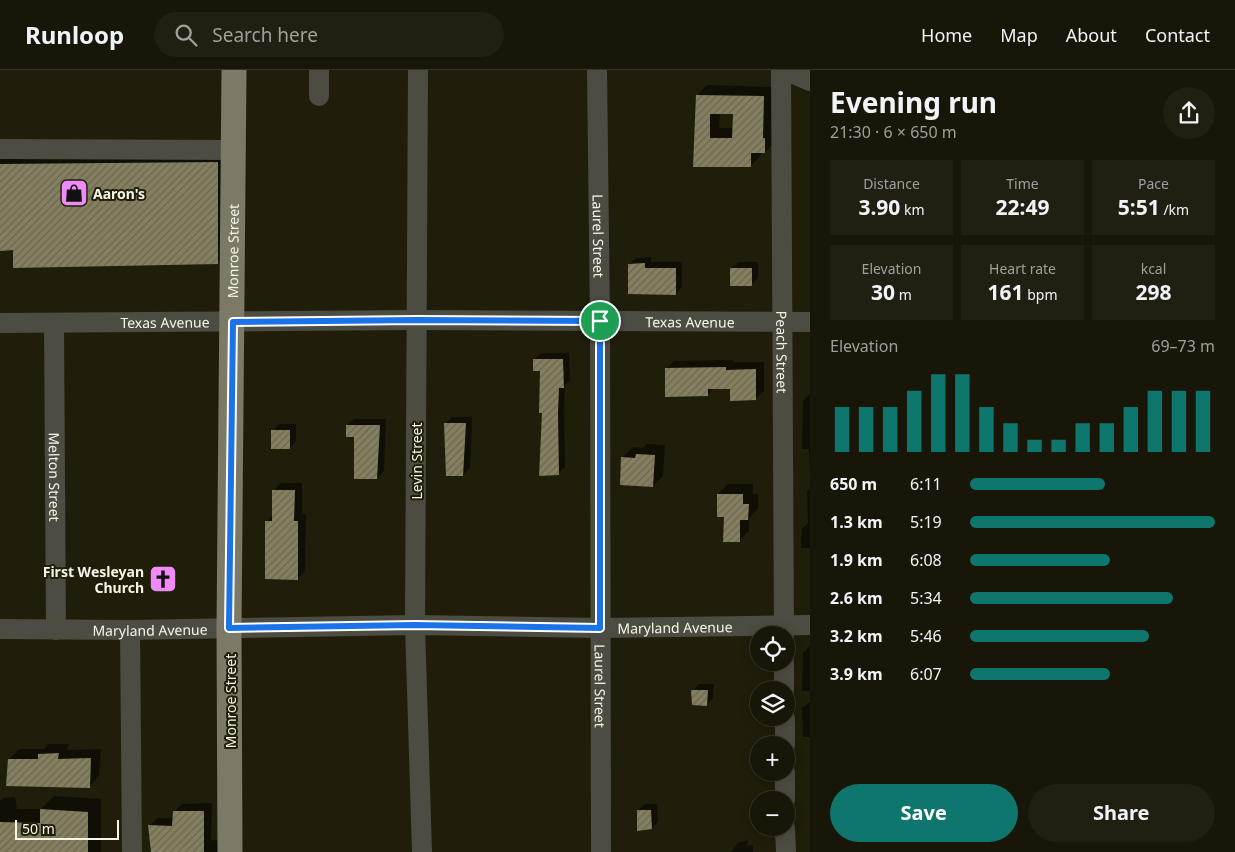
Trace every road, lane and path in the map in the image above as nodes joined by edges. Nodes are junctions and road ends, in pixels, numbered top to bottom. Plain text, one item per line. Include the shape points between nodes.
1 (234, 70) edge
2 (319, 70) edge
3 (418, 70) edge
4 (597, 70) edge
5 (783, 70) edge
6 (810, 81) edge
7 (319, 96) dead end
8 (0, 149) edge
9 (234, 150) junction
10 (416, 320) junction
11 (600, 321) junction
12 (781, 321) junction
13 (233, 322) junction
14 (810, 322) edge
15 (0, 323) edge
16 (54, 323) junction
17 (810, 624) edge
18 (415, 625) junction
19 (784, 626) edge
20 (795, 627) edge
21 (229, 628) junction
22 (600, 628) junction
23 (0, 629) edge
24 (56, 630) junction
25 (130, 630) junction
26 (750, 630) edge
27 (786, 836) edge
28 (132, 852) edge
29 (230, 852) edge
30 (422, 852) edge
31 (600, 852) edge
32 (786, 852) edge

1 - 9 main road, Monroe Street
2 - 7 street
3 - 10 street, Levin Street
4 - 11 street, Laurel Street
5 - 6 street
5 - 12 street, Peach Street
8 - 9 street
9 - 13 main road, Monroe Street
10 - 11 street, Texas Avenue
10 - 13 street, Texas Avenue
10 - 18 street, Levin Street
11 - 12 street, Texas Avenue
11 - 22 street, Laurel Street
12 - 14 street, Texas Avenue
12 - 19 street, Peach Street
13 - 16 street, Texas Avenue
13 - 21 main road, Monroe Street
15 - 16 street, Texas Avenue
16 - 24 street, Melton Street
17 - 20 street, Maryland Avenue
18 - 21 street, Maryland Avenue
18 - 22 street, Maryland Avenue
18 - 30 street, Levin Street
21 - 25 street, Maryland Avenue
21 - 29 main road, Monroe Street
22 - 26 street, Maryland Avenue
22 - 31 street, Laurel Street
23 - 24 street, Maryland Avenue
24 - 25 street, Maryland Avenue
25 - 28 street
27 - 32 street

